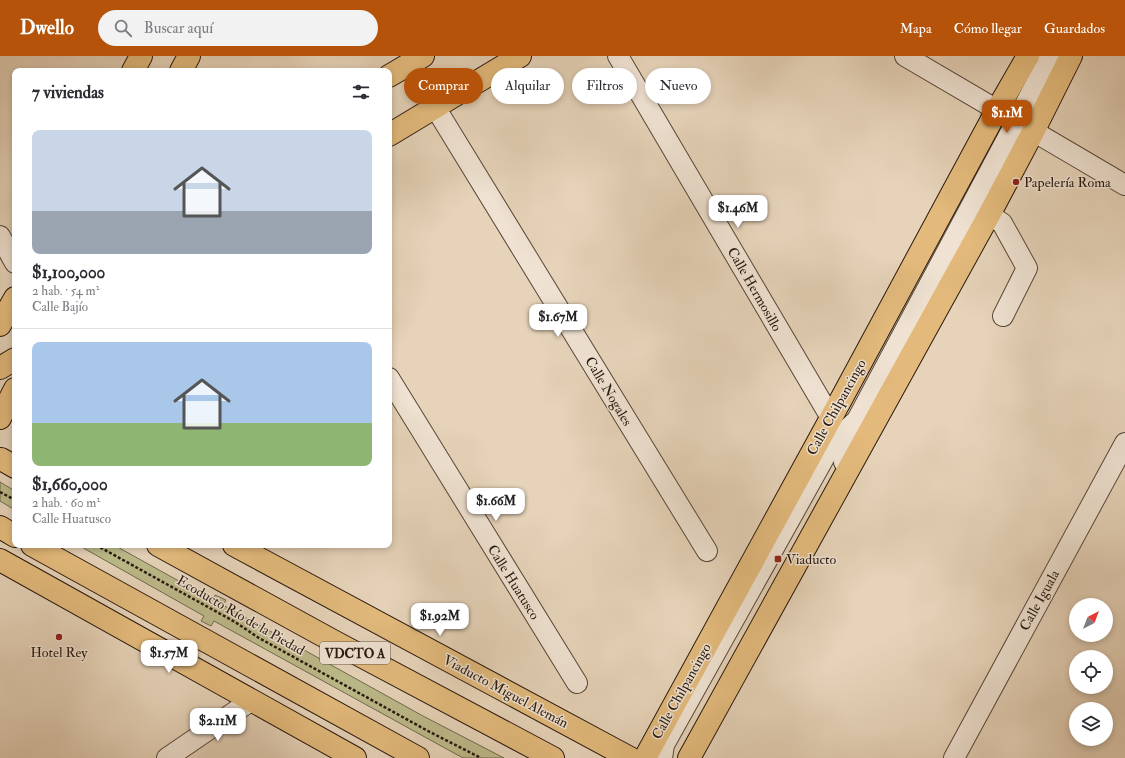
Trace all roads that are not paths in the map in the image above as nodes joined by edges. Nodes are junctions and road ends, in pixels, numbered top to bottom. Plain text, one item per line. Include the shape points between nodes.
1 (141, 56) edge
2 (189, 56) edge
3 (423, 56) edge
4 (520, 56) edge
5 (618, 56) edge
6 (905, 56) edge
7 (1028, 56) edge
8 (1050, 56) edge
9 (1071, 56) edge
10 (135, 68) edge
11 (183, 68) edge
12 (392, 74) edge
13 (435, 107) junction
14 (997, 110) junction
15 (1025, 127) junction
16 (392, 133) edge
17 (1125, 185) edge
18 (989, 215) junction
19 (0, 236) edge
20 (12, 258) edge
21 (11, 302) edge
22 (1003, 316) dead end
23 (0, 325) edge
24 (12, 360) edge
25 (0, 368) edge
26 (392, 383) edge
27 (12, 395) edge
28 (0, 418) edge
29 (831, 418) junction
30 (857, 420) junction
31 (12, 425) edge
32 (1125, 442) edge
33 (0, 527) edge
34 (12, 534) edge
35 (37, 548) edge
36 (163, 548) edge
37 (240, 548) edge
38 (707, 552) dead end
39 (0, 560) edge
40 (577, 683) dead end
41 (252, 700) junction
42 (167, 758) edge
43 (354, 758) edge
44 (418, 758) edge
45 (552, 758) edge
46 (630, 758) edge
47 (645, 758) edge
48 (662, 758) edge
49 (677, 758) edge
50 (689, 758) edge
51 (954, 758) edge

1 - 10 main road
2 - 11 main road
3 - 12 main road
4 - 13 main road
5 - 29 street, Calle Hermosillo
6 - 14 street
7 - 14 main road, Calle Chilpancingo
8 - 15 street
9 - 15 main road
13 - 16 main road
13 - 38 street, Calle Nogales
14 - 15 street
14 - 29 main road, Calle Chilpancingo
15 - 17 street
15 - 18 main road
15 - 30 street
18 - 22 street via 1002,223 1027,268
18 - 50 main road
19 - 20 street
21 - 23 main road
24 - 25 main road
26 - 40 street, Calle Huatusco
27 - 28 main road
28 - 31 main road
29 - 47 main road, Calle Chilpancingo
30 - 48 street via 833,442 664,745
30 - 49 street via 850,452 682,754
32 - 51 street, Calle Iguala
33 - 34 main road
35 - 44 main road
36 - 45 main road, VDCTO A
37 - 46 main road, Viaducto Miguel Alemán
39 - 41 main road
41 - 42 street
41 - 43 main road

